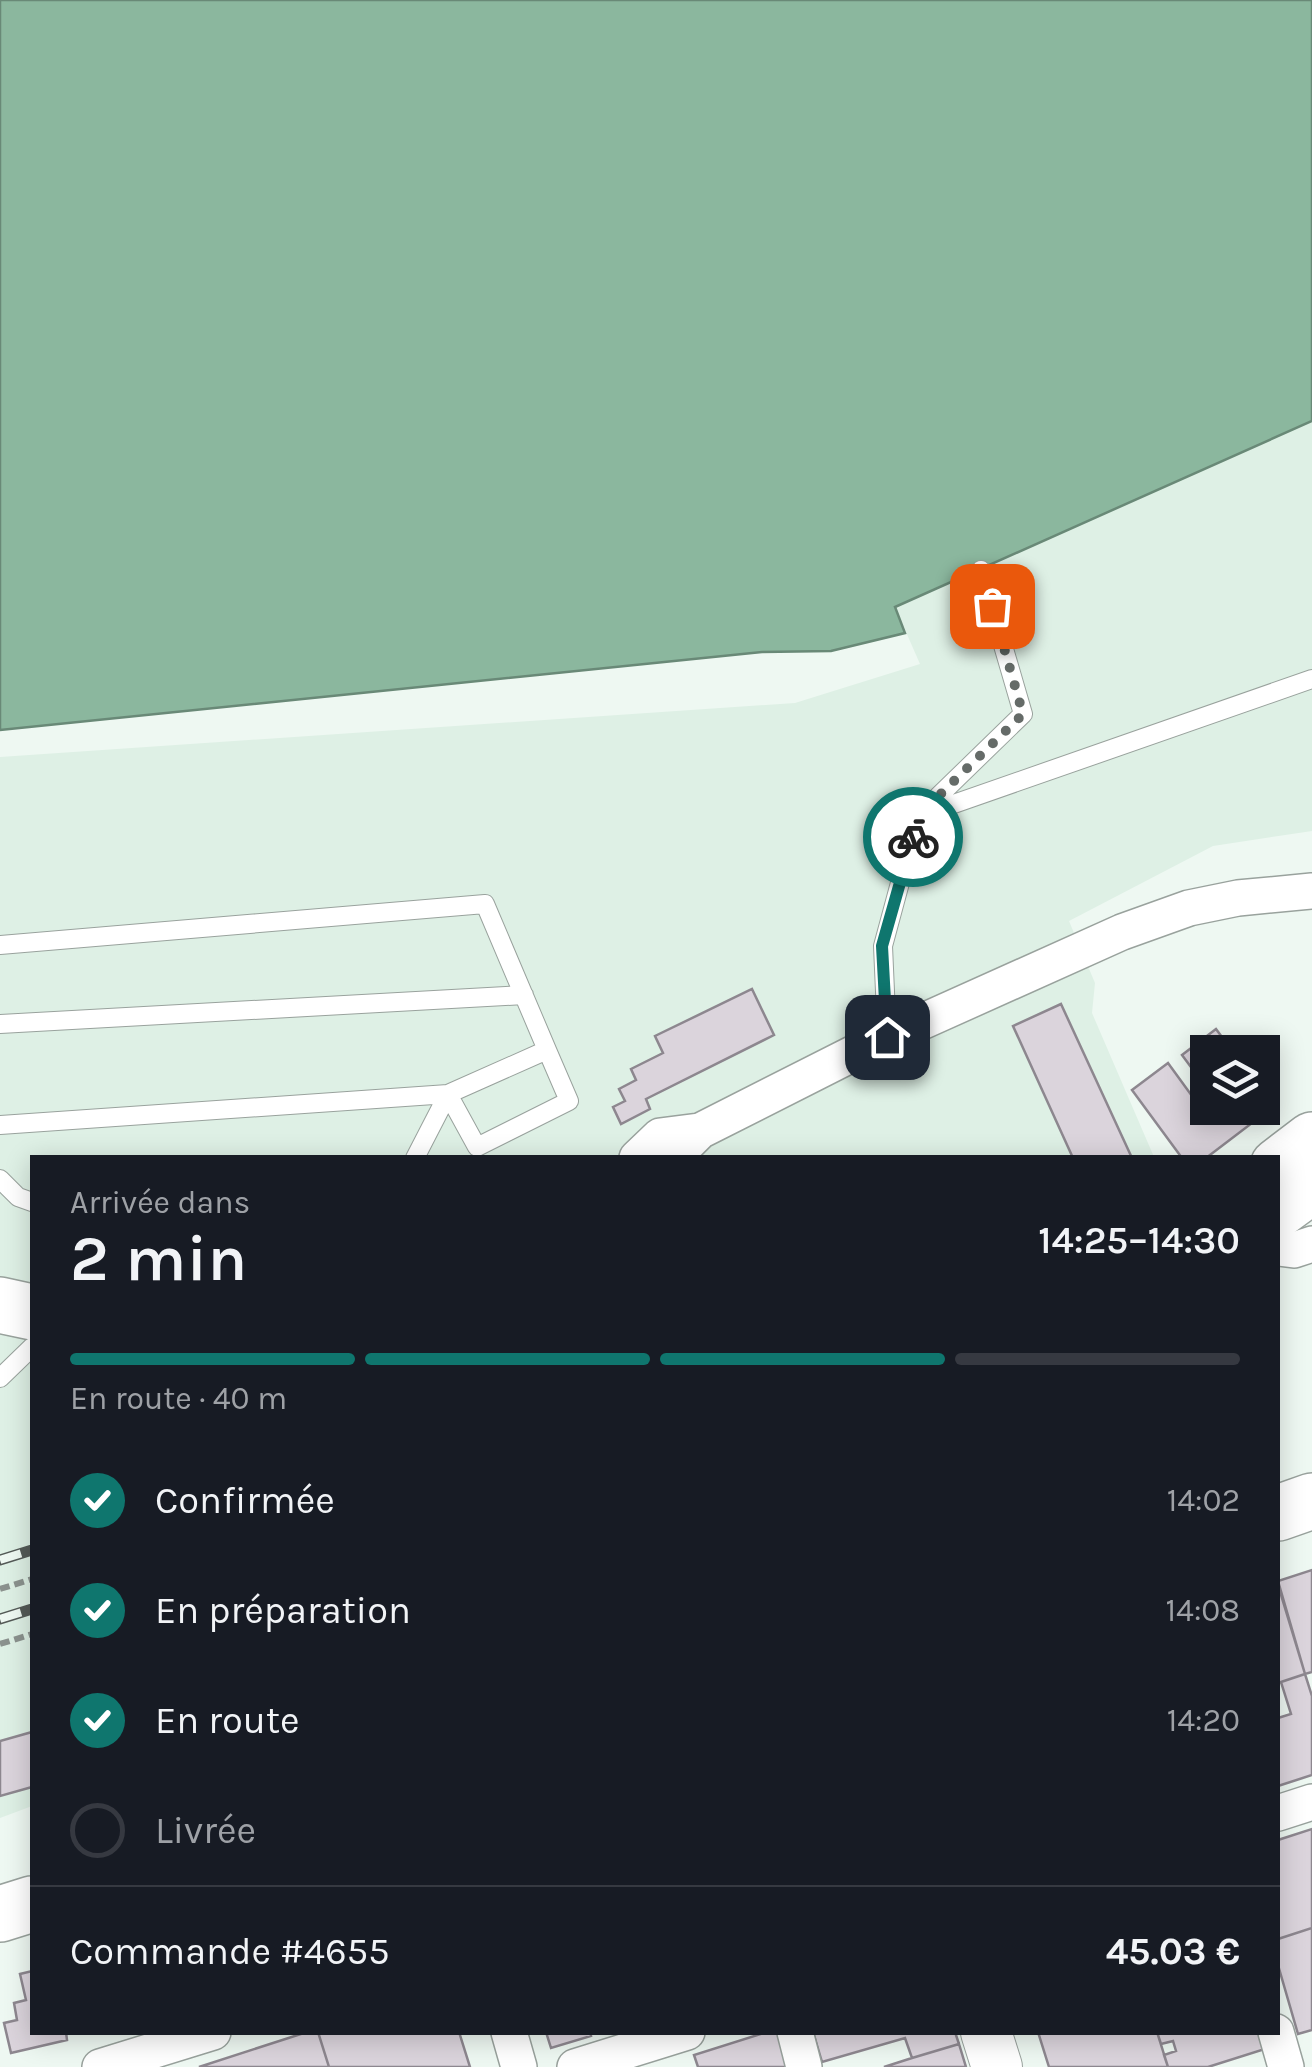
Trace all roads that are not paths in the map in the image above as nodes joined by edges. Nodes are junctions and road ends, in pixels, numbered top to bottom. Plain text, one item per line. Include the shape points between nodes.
1 (981, 570) dead end
2 (1312, 679) edge
3 (918, 816) junction
4 (1312, 891) edge
5 (0, 945) edge
6 (524, 995) junction
7 (0, 1024) edge
8 (887, 1037) junction
9 (547, 1050) junction
10 (448, 1094) junction
11 (0, 1126) edge
12 (700, 1130) junction
13 (1312, 1140) edge
14 (417, 1155) edge
15 (640, 1155) edge
16 (676, 1155) edge
17 (1280, 1164) edge
18 (0, 1179) edge
19 (1312, 1185) edge
20 (30, 1201) edge
21 (1280, 1209) edge
22 (1312, 1244) edge
23 (1280, 1248) edge
24 (0, 1305) edge
25 (30, 1312) edge
26 (30, 1349) edge
27 (0, 1378) edge
28 (1312, 1502) edge
29 (1280, 1512) edge
30 (1312, 1802) edge
31 (1280, 1812) edge
32 (30, 1905) edge
33 (0, 1914) edge
34 (205, 2035) edge
35 (509, 2035) edge
36 (677, 2035) edge
37 (796, 2035) edge
38 (987, 2035) edge
39 (1277, 2035) edge
40 (159, 2050) edge
41 (100, 2067) edge
42 (519, 2067) edge
43 (575, 2067) edge
44 (804, 2067) edge
45 (997, 2067) edge
46 (1286, 2067) edge

1 - 3 lane via 1023,714
2 - 3 lane
3 - 8 lane via 882,946
4 - 8 street via 1190,908
5 - 6 lane via 485,904
6 - 7 lane
6 - 9 lane
8 - 12 street
9 - 10 lane
9 - 10 lane via 569,1101 477,1146
10 - 11 lane
10 - 14 lane
12 - 15 street via 660,1136
12 - 16 street
13 - 17 main road
18 - 20 lane
19 - 21 main road
22 - 23 street
24 - 25 main road
26 - 27 lane
28 - 29 main road
30 - 31 street
32 - 33 main road
34 - 40 street
35 - 42 street
36 - 43 street
37 - 44 street
38 - 45 main road
39 - 46 street
40 - 41 street

